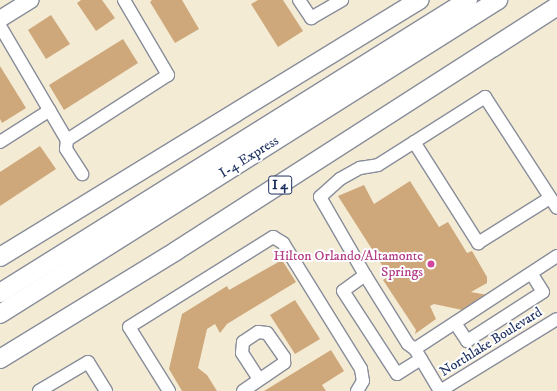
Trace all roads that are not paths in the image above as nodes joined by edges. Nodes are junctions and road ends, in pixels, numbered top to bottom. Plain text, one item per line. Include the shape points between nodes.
1 (31, 0) edge
2 (124, 0) edge
3 (299, 0) edge
4 (342, 0) edge
5 (420, 0) edge
6 (468, 0) edge
7 (498, 0) edge
8 (557, 6) edge
9 (0, 19) edge
10 (0, 26) edge
11 (50, 110) junction
12 (67, 140) junction
13 (0, 142) edge
14 (414, 142) junction
15 (82, 174) dead end
16 (554, 203) edge
17 (0, 257) edge
18 (556, 259) edge
19 (531, 273) junction
20 (365, 275) junction
21 (0, 293) edge
22 (0, 314) edge
23 (557, 319) edge
24 (454, 323) junction
25 (418, 354) junction
26 (0, 359) edge
27 (259, 379) dead end
28 (39, 391) edge
29 (106, 391) edge
30 (169, 391) edge
31 (243, 391) edge
32 (358, 391) edge
33 (440, 391) edge

1 - 9 main road
2 - 12 street via 168,74
3 - 4 street via 311,18
5 - 17 highway
6 - 21 highway, I-4 Express
7 - 22 highway, I-4 Express
8 - 26 highway, I 4 via 176,252
10 - 11 street
11 - 12 street
11 - 13 street
12 - 15 street via 66,149
14 - 16 street via 478,243
14 - 16 street via 485,97
14 - 20 street via 378,165 360,168 340,179 320,197
18 - 19 street
19 - 24 street
19 - 24 street via 543,292 467,341
20 - 25 street via 408,344
20 - 25 street via 343,291 397,374
23 - 33 street, Northlake Boulevard
24 - 25 street
25 - 33 street
27 - 31 street
28 - 29 street via 88,362
30 - 32 street via 129,327 273,237 283,243 361,369 363,381

